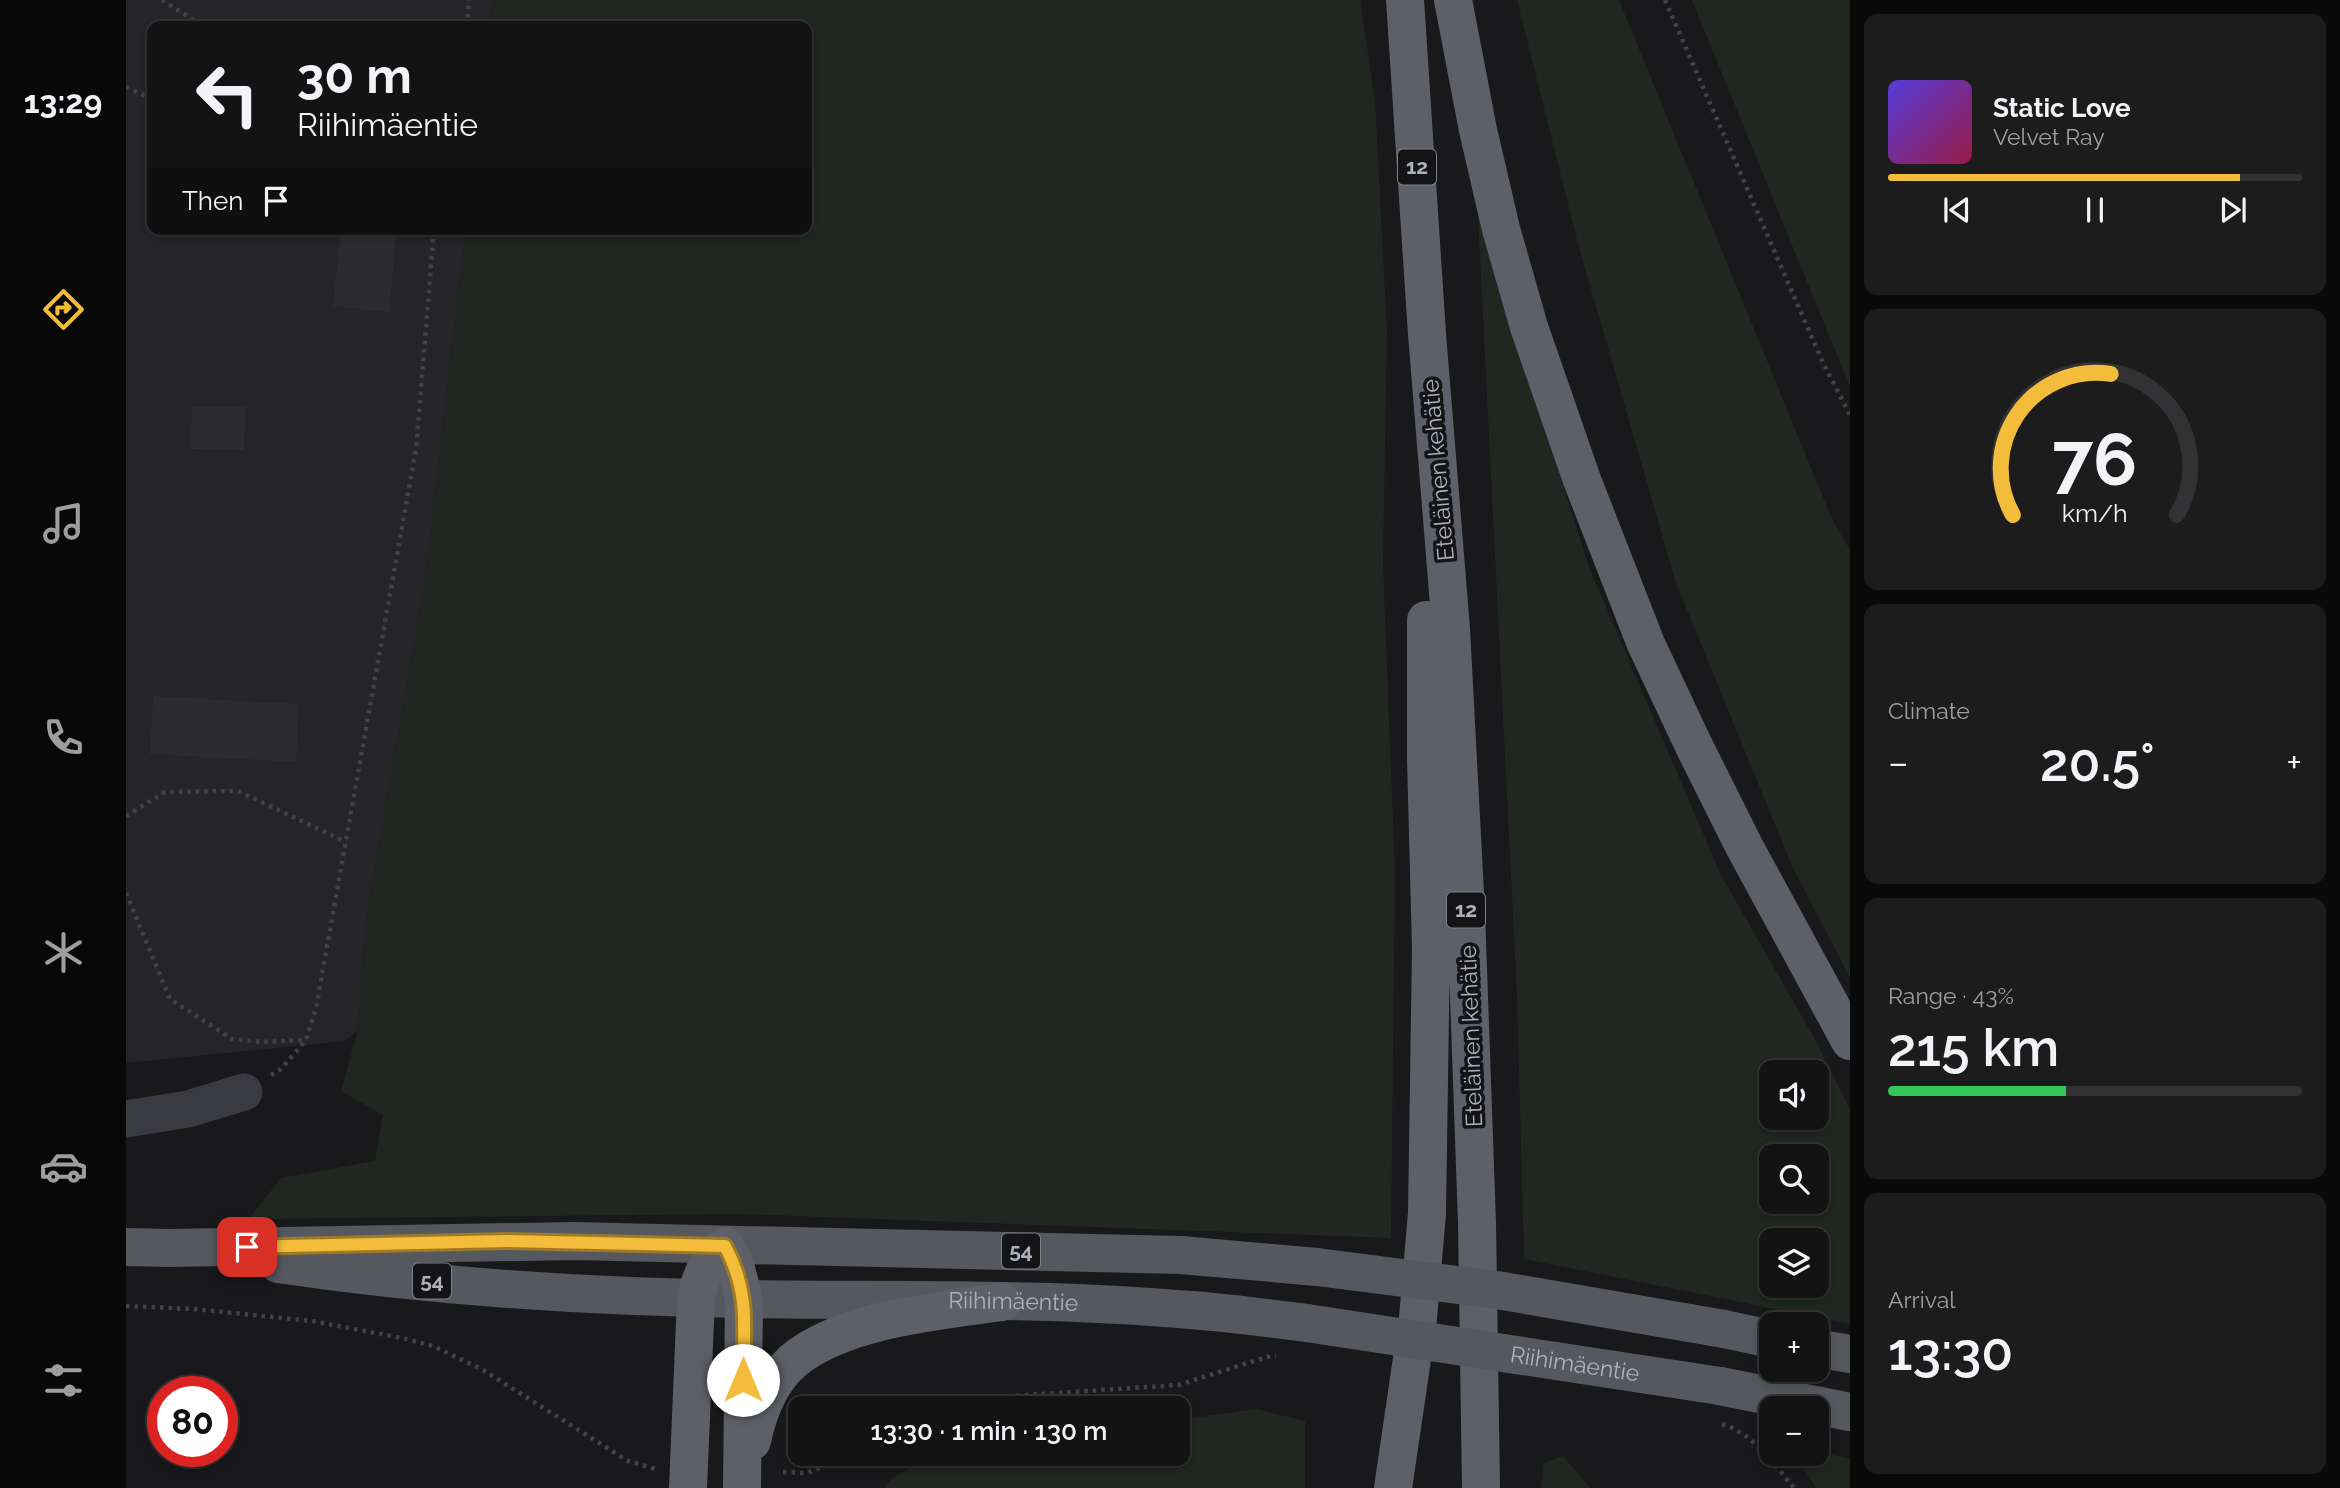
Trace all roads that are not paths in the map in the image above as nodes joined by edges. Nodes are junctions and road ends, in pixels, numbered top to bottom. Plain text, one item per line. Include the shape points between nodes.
1 (1405, 0) edge
2 (1453, 0) edge
3 (1427, 334) junction
4 (1850, 1041) edge
5 (243, 1093) road end
6 (126, 1119) edge
7 (725, 1246) junction
8 (126, 1247) edge
9 (169, 1248) junction
10 (696, 1298) junction
11 (744, 1299) junction
12 (1002, 1302) junction
13 (1759, 1336) edge
14 (1829, 1350) edge
15 (1850, 1354) edge
16 (1850, 1412) edge
17 (673, 1479) edge
18 (744, 1488) edge
19 (1394, 1488) edge
20 (1481, 1488) edge

1 - 3 highway, 12
2 - 4 highway via 1505,242 1529,327 1596,516 1646,644 1693,744
3 - 19 highway via 1427,1213 1418,1318
3 - 20 highway, Eteläinen kehätie / 12 via 1451,629 1466,912
5 - 6 street via 188,1109
7 - 9 main road, Riihimäentie / 54 via 506,1241
7 - 10 highway via 709,1260
7 - 11 highway
7 - 13 main road, Riihimäentie / 54, bridge via 1181,1255 1497,1290
8 - 9 main road, Riihimäentie
9 - 10 main road, Riihimäentie / 54 via 335,1273 569,1293
10 - 11 main road, Riihimäentie / 54
10 - 17 highway
11 - 12 main road, Riihimäentie / 54
11 - 18 highway
12 - 16 main road, Riihimäentie / 54, bridge via 1190,1310 1307,1323 1719,1405
12 - 18 highway via 891,1319 815,1345 791,1363 761,1406
14 - 15 main road

